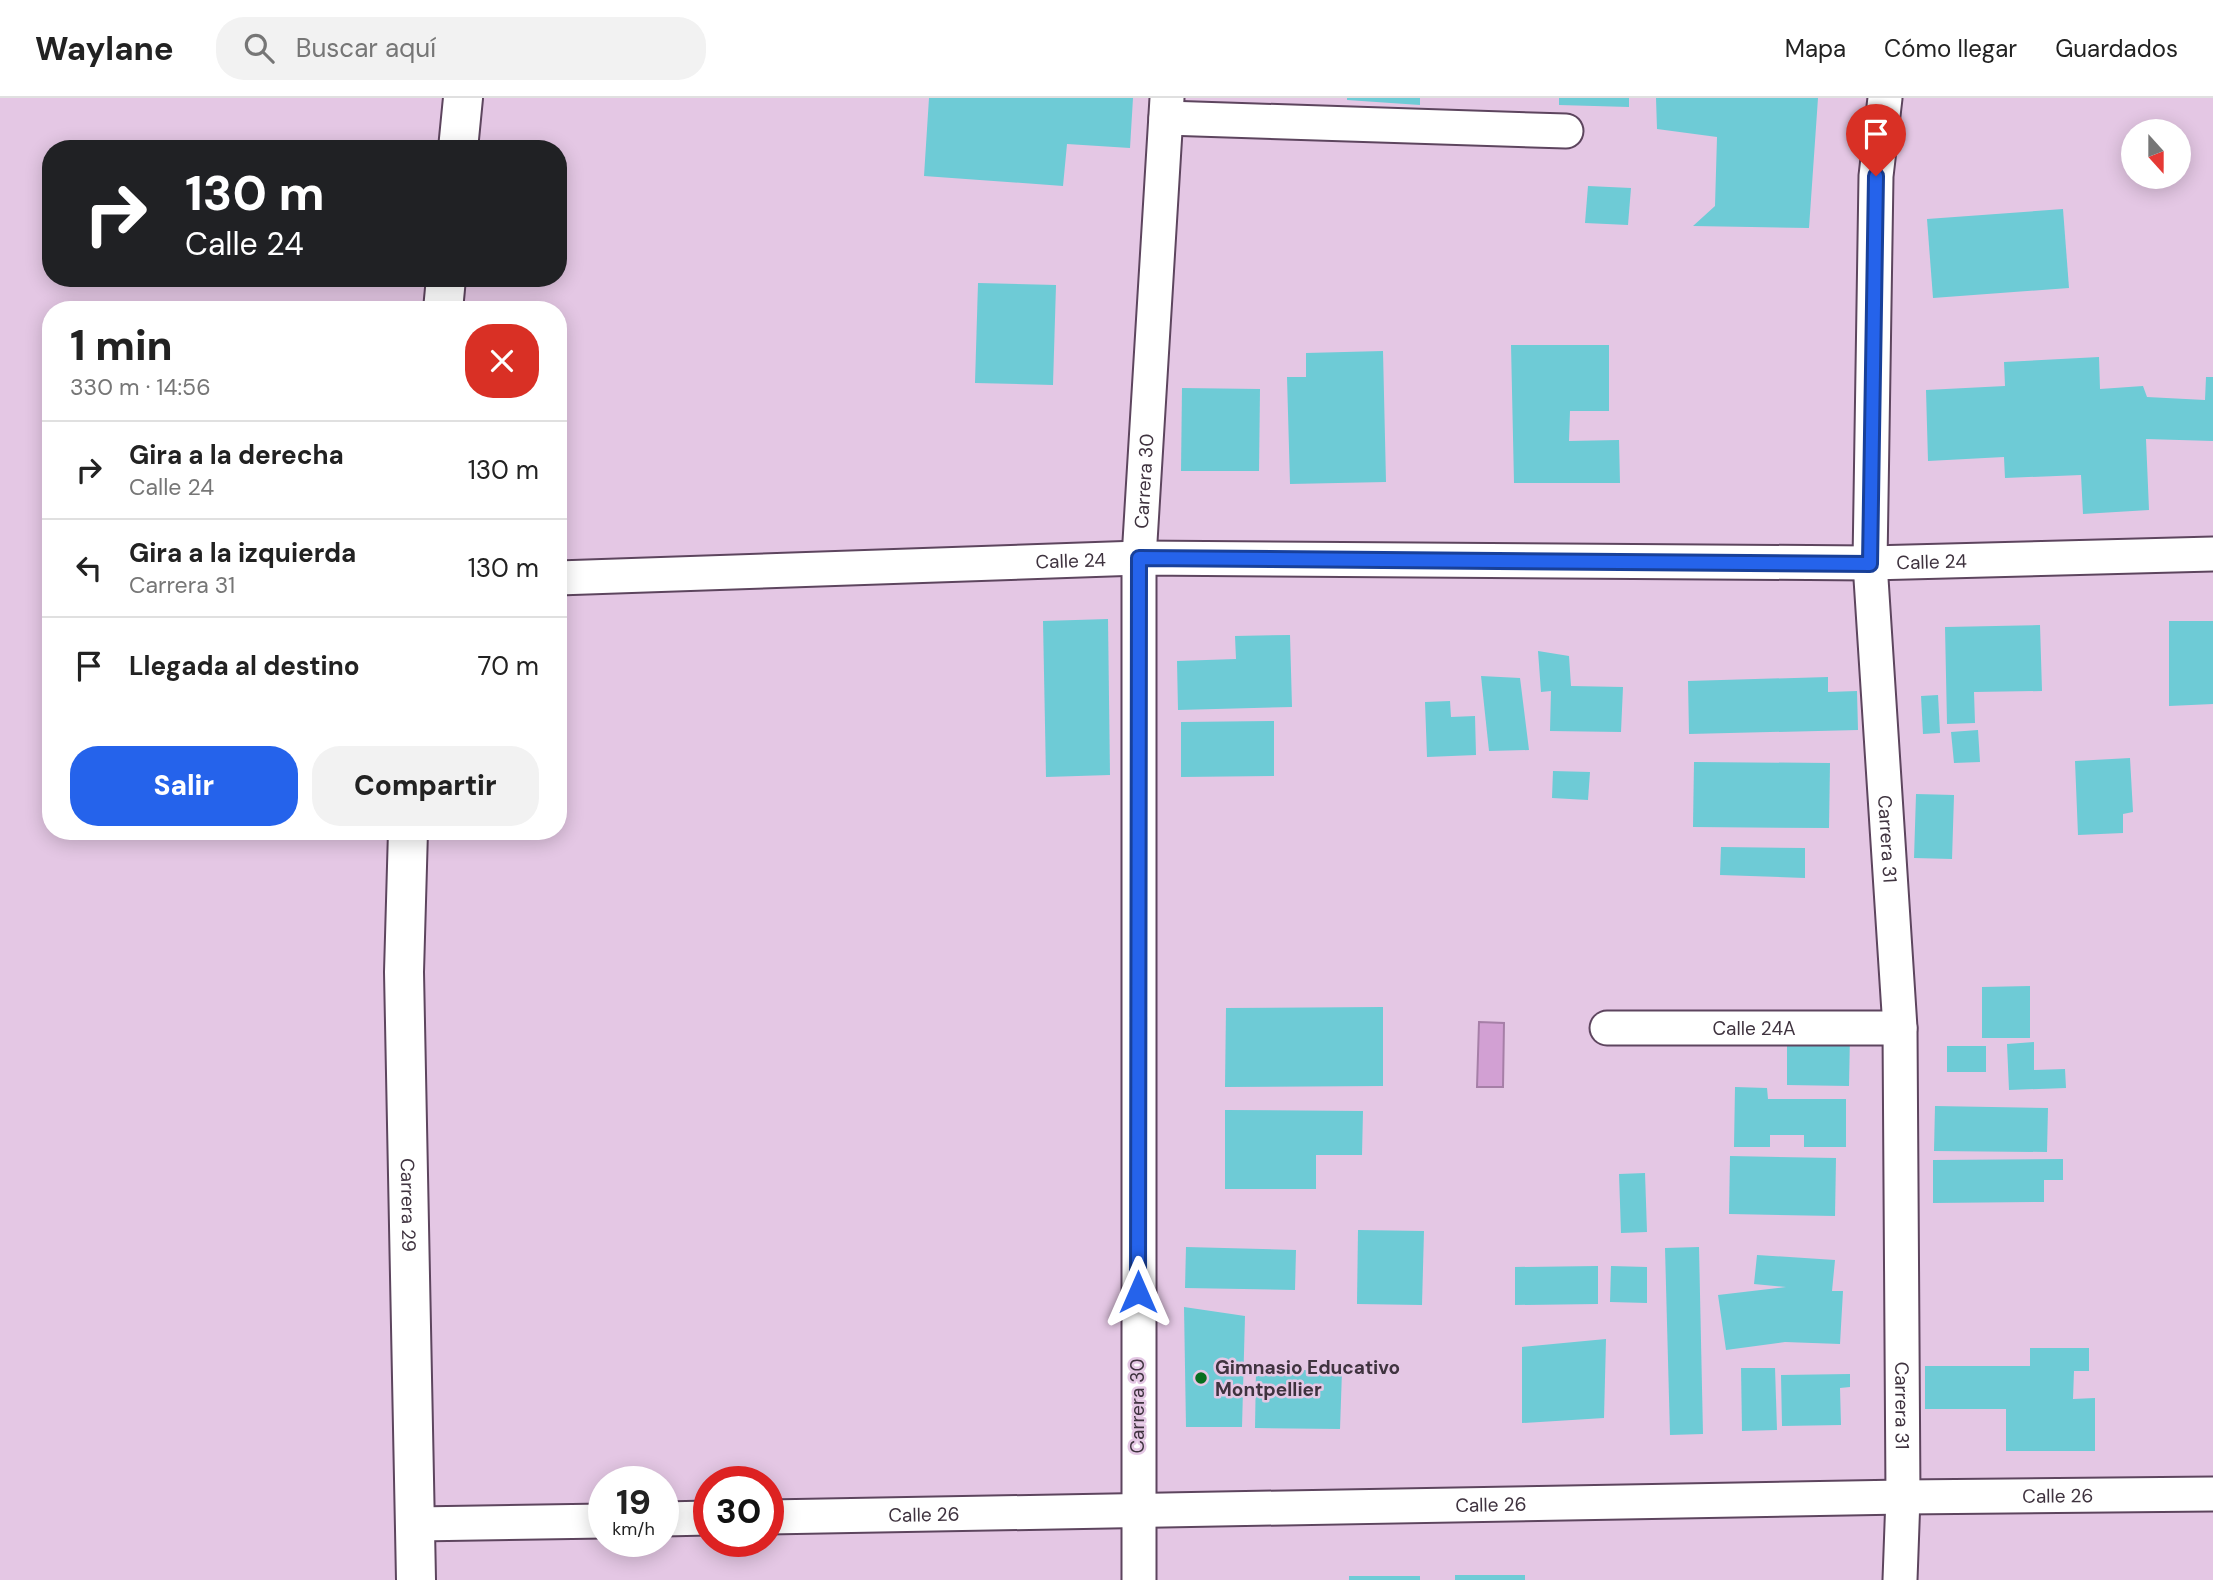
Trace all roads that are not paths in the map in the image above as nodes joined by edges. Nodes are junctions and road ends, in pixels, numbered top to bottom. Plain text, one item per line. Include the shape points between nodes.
1 (463, 98) edge
2 (1885, 98) edge
3 (1167, 108) edge
4 (1566, 131) dead end
5 (459, 140) edge
6 (2213, 554) edge
7 (1139, 558) junction
8 (1870, 564) junction
9 (567, 578) edge
10 (408, 840) edge
11 (1607, 1028) dead end
12 (1900, 1028) junction
13 (2213, 1494) edge
14 (1903, 1497) junction
15 (1137, 1510) junction
16 (784, 1517) edge
17 (588, 1521) edge
18 (416, 1524) junction
19 (416, 1580) edge
20 (1139, 1580) edge
21 (1900, 1580) edge

1 - 5 street
2 - 8 street, Carrera 31 via 1876,176
3 - 4 street
3 - 7 street, Carrera 30
6 - 8 street, Calle 24
7 - 8 street, Calle 24
7 - 9 street, Calle 24
7 - 15 street, Carrera 30
8 - 12 street, Carrera 31
10 - 18 street, Carrera 29 via 404,972
11 - 12 street, Calle 24A
12 - 14 street, Carrera 31
13 - 14 street, Calle 26
14 - 15 street, Calle 26
14 - 21 street, Carrera 31
15 - 16 street, Calle 26
15 - 20 street, Carrera 30
17 - 18 street
18 - 19 street, Carrera 29

